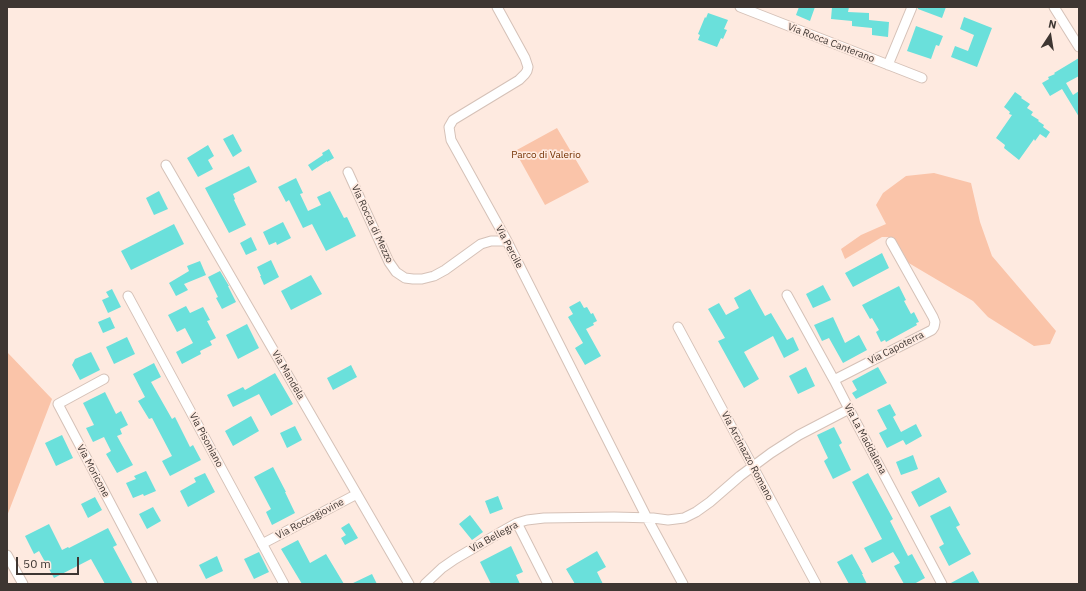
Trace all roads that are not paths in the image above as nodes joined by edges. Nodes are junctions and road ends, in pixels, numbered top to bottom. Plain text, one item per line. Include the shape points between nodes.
1 (497, 7) edge
2 (740, 7) edge
3 (912, 7) edge
4 (1054, 7) edge
5 (1079, 47) edge
6 (888, 65) junction
7 (922, 78) dead end
8 (166, 165) dead end
9 (348, 172) dead end
10 (507, 241) junction
11 (890, 242) dead end
12 (787, 295) dead end
13 (128, 296) dead end
14 (678, 327) dead end
15 (104, 379) dead end
16 (834, 380) junction
17 (848, 410) junction
18 (752, 466) junction
19 (357, 494) junction
20 (647, 518) junction
21 (517, 523) junction
22 (262, 544) junction
23 (7, 555) edge
24 (23, 584) edge
25 (154, 584) edge
26 (284, 584) edge
27 (409, 584) edge
28 (425, 584) edge
29 (548, 584) edge
30 (683, 584) edge
31 (816, 584) edge
32 (942, 584) edge

1 - 10 street, Via Percile via 525,58 527,71 519,80 453,120 449,131 453,144
2 - 6 street, Via Rocca Canterano
3 - 6 street
4 - 5 street
6 - 7 street, Via Rocca Canterano
8 - 19 street, Via Mandela
9 - 10 street, Via Rocca di Mezzo via 389,262 396,272 405,278 422,279 434,276 481,244
10 - 20 street, Via Percile
11 - 16 street, Via Capoterra via 935,322 934,327
12 - 16 street, Via La Maddalena
13 - 22 street, Via Pisoniano
14 - 18 street, Via Arcinazzo Romano
15 - 25 street, Via Moricone via 58,404
16 - 17 street, Via La Maddalena
17 - 18 street, Via Bellegra via 799,435
17 - 32 street, Via La Maddalena
18 - 20 street, Via Bellegra via 715,499 689,516 672,520
18 - 31 street, Via Arcinazzo Romano
19 - 22 street, Via Roccagiovine
19 - 27 street, Via Mandela
20 - 21 street, Via Bellegra via 540,518
20 - 30 street, Via Percile
21 - 28 street, Via Bellegra via 455,559
21 - 29 street
22 - 26 street, Via Pisoniano
23 - 24 street

